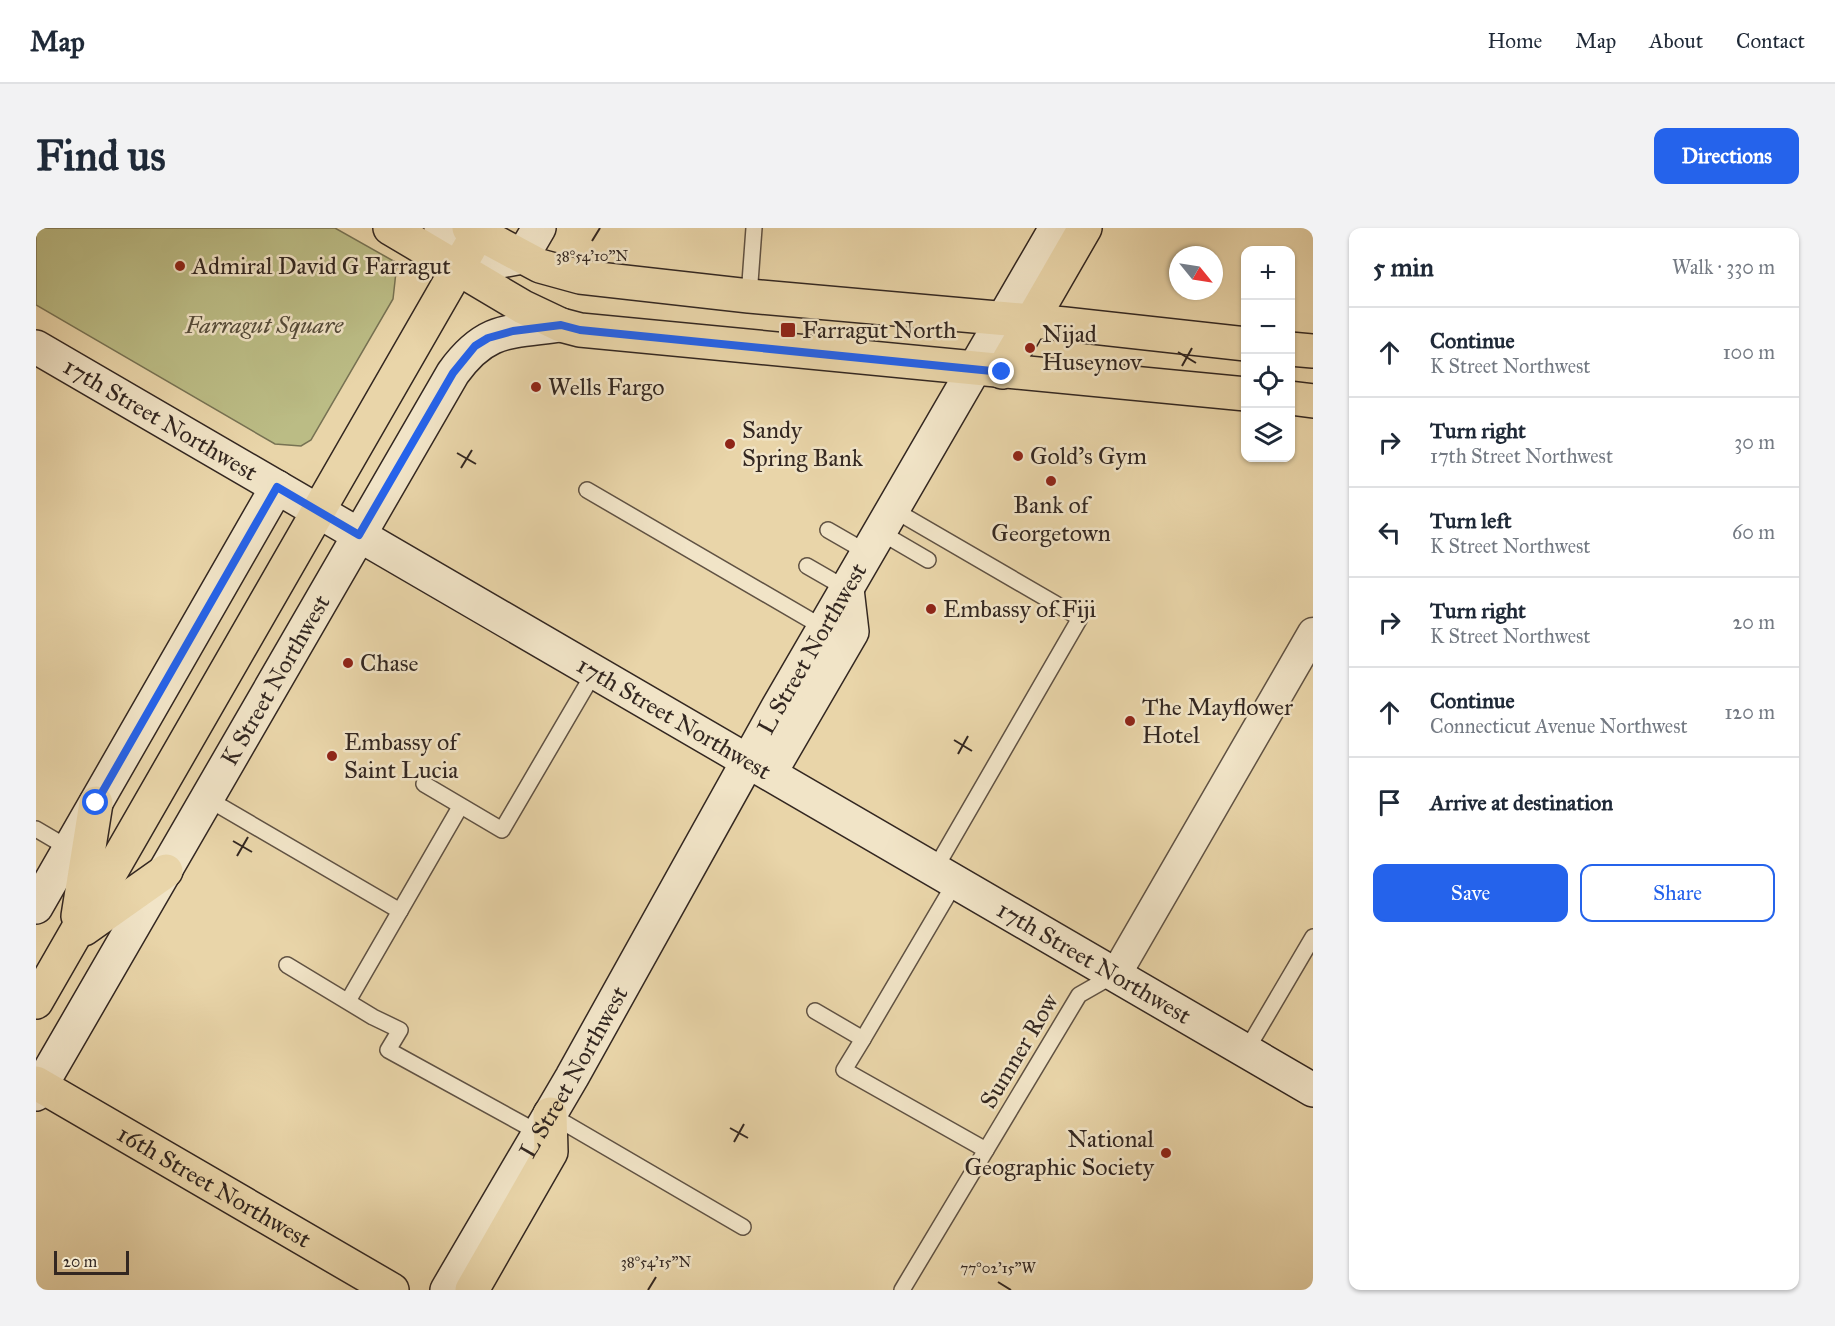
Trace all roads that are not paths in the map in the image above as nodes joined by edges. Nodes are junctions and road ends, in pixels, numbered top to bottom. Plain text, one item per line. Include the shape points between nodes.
1 (390, 228) edge
2 (441, 228) edge
3 (539, 228) edge
4 (754, 228) edge
5 (1056, 228) edge
6 (1085, 228) edge
7 (476, 230) edge
8 (522, 257) junction
9 (458, 269) junction
10 (749, 296) junction
11 (1017, 321) junction
12 (561, 325) junction
13 (1241, 344) edge
14 (36, 347) edge
15 (1295, 349) edge
16 (1313, 351) edge
17 (988, 370) junction
18 (1241, 394) edge
19 (1295, 399) edge
20 (1313, 401) edge
21 (277, 487) junction
22 (587, 490) dead end
23 (319, 511) junction
24 (828, 530) dead end
25 (881, 532) junction
26 (359, 535) junction
27 (928, 560) dead end
28 (807, 566) dead end
29 (847, 589) junction
30 (824, 628) junction
31 (1313, 633) edge
32 (595, 671) junction
33 (759, 767) junction
34 (424, 784) dead end
35 (208, 799) junction
36 (96, 803) junction
37 (460, 807) junction
38 (36, 829) edge
39 (70, 849) junction
40 (166, 871) junction
41 (945, 875) junction
42 (36, 907) edge
43 (400, 911) junction
44 (75, 936) junction
45 (1313, 937) edge
46 (287, 965) dead end
47 (1116, 974) junction
48 (348, 1001) junction
49 (36, 1002) edge
50 (815, 1011) dead end
51 (863, 1039) junction
52 (1246, 1051) junction
53 (38, 1088) edge
54 (1313, 1090) edge
55 (545, 1123) junction
56 (986, 1150) junction
57 (743, 1227) dead end
58 (392, 1290) edge
59 (447, 1290) edge
60 (472, 1290) edge
61 (902, 1290) edge

1 - 9 main road
2 - 9 main road
3 - 8 main road
4 - 10 lane
5 - 11 main road, L Street Northwest
6 - 11 main road
7 - 8 main road
7 - 9 main road, K Street Northwest
8 - 9 main road
8 - 10 main road via 580,277
9 - 12 main road
9 - 23 main road, K Street Northwest
10 - 11 main road
11 - 13 main road
11 - 17 main road, L Street Northwest
12 - 17 main road
12 - 26 main road, K Street Northwest via 500,334 475,346 464,358
14 - 21 main road, 17th Street Northwest
15 - 16 main road
17 - 18 main road
17 - 25 main road, L Street Northwest
19 - 20 main road
21 - 23 main road, 17th Street Northwest
21 - 36 main road
22 - 30 lane
23 - 26 main road, 17th Street Northwest
23 - 44 main road, K Street Northwest
24 - 25 lane
25 - 27 lane
25 - 29 main road, L Street Northwest
25 - 41 lane via 1080,618
26 - 32 main road, 17th Street Northwest
26 - 35 main road, K Street Northwest
28 - 29 lane
29 - 30 main road, L Street Northwest
29 - 33 main road via 852,632
30 - 33 main road, L Street Northwest
31 - 47 street
32 - 33 main road, 17th Street Northwest
32 - 37 lane via 502,830
33 - 41 main road, 17th Street Northwest
33 - 55 main road, L Street Northwest
34 - 37 lane
35 - 40 main road, K Street Northwest
35 - 43 lane
36 - 39 main road
36 - 44 main road
37 - 43 lane
38 - 39 lane
39 - 42 main road
40 - 44 main road
40 - 53 main road, K Street Northwest
41 - 47 main road, 17th Street Northwest
41 - 51 lane
43 - 48 lane
44 - 49 main road, K Street Northwest
45 - 52 lane
46 - 48 lane
47 - 52 main road, 17th Street Northwest
47 - 56 lane, Sumner Row via 1079,995
48 - 55 lane via 400,1030 388,1050
50 - 51 lane
51 - 56 lane via 844,1070
52 - 54 main road, 17th Street Northwest
53 - 58 main road, 16th Street Northwest
55 - 57 lane
55 - 59 main road, L Street Northwest
55 - 60 main road via 551,1152
56 - 61 lane, Sumner Row

